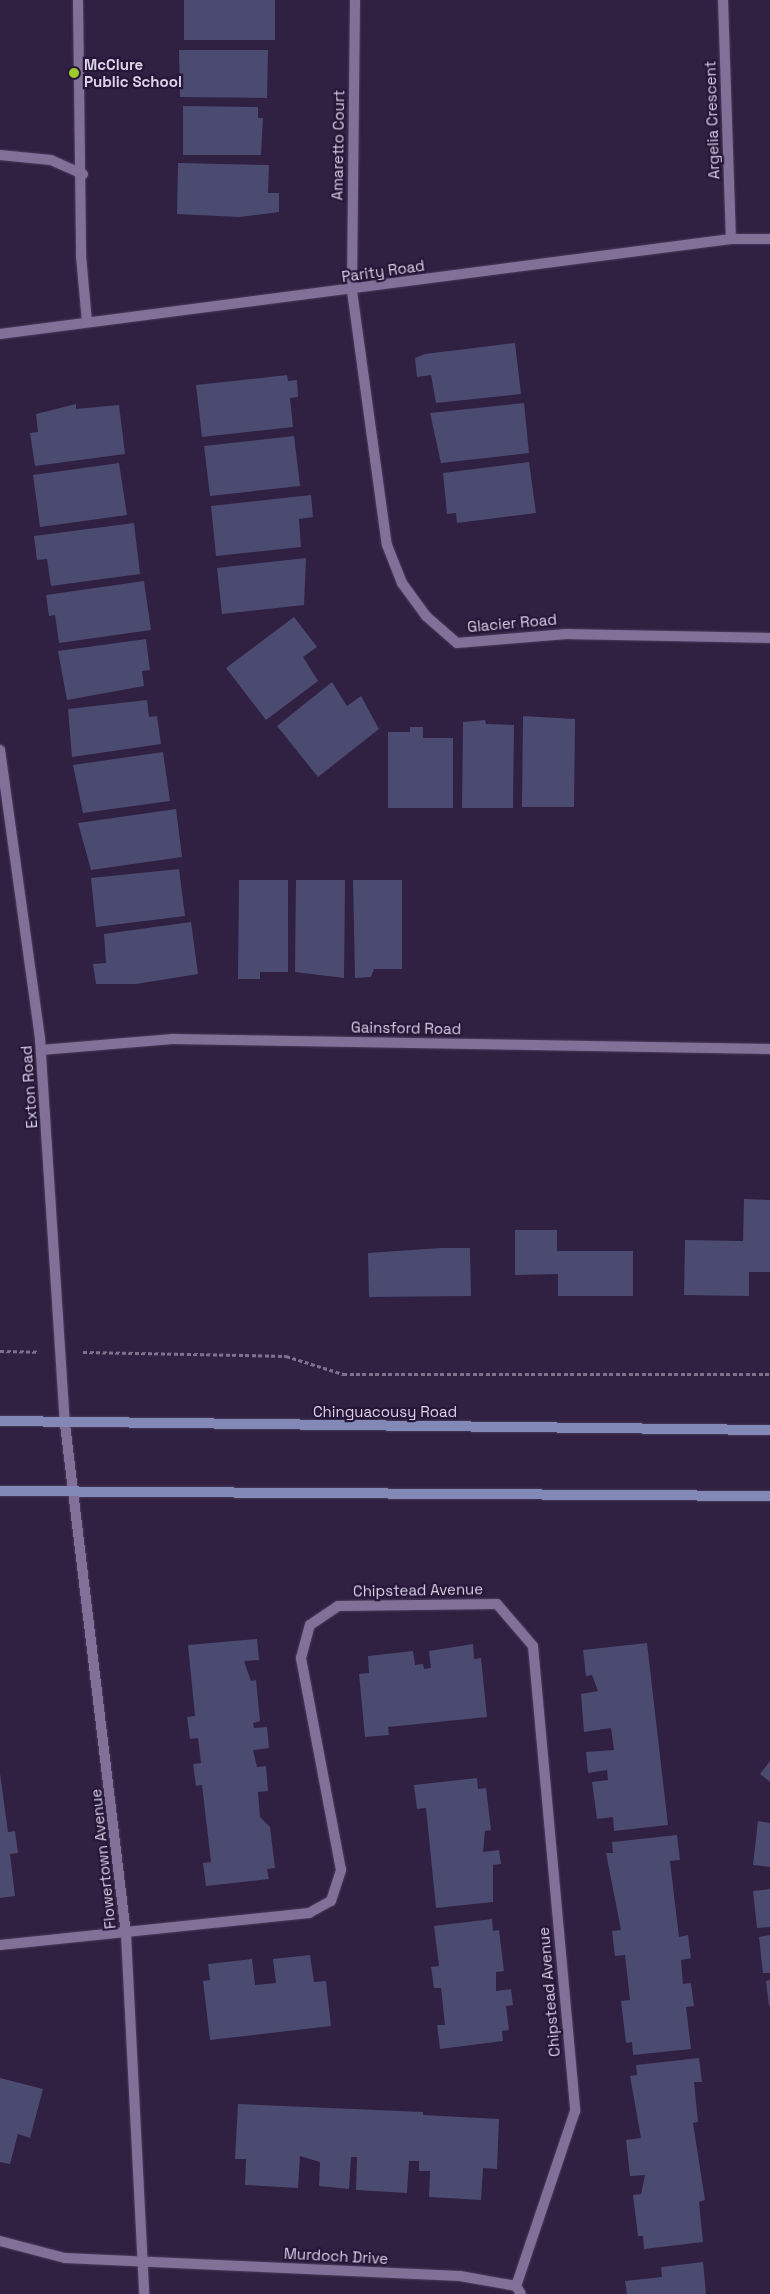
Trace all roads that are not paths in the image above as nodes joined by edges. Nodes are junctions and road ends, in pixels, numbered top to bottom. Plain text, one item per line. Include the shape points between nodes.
1 (78, 0) edge
2 (355, 0) edge
3 (723, 0) edge
4 (0, 155) edge
5 (83, 174) junction
6 (731, 239) junction
7 (770, 239) edge
8 (352, 292) junction
9 (87, 322) junction
10 (0, 334) edge
11 (770, 638) edge
12 (0, 750) edge
13 (770, 1049) edge
14 (41, 1050) junction
15 (0, 1421) edge
16 (65, 1424) junction
17 (770, 1430) edge
18 (0, 1490) edge
19 (72, 1490) junction
20 (770, 1496) edge
21 (126, 1934) junction
22 (0, 1945) edge
23 (0, 2241) edge
24 (145, 2261) junction
25 (518, 2290) edge
26 (144, 2294) edge

1 - 5 street
2 - 8 street, Amaretto Court
3 - 6 street, Argelia Crescent
4 - 5 street via 50,160
5 - 9 street via 82,256
6 - 7 street, Parity Road
6 - 8 street, Parity Road
8 - 9 street, Parity Road
8 - 11 street, Glacier Road via 386,545 402,583 426,616 457,644 567,634
9 - 10 street, Parity Road
12 - 14 street, Exton Road
13 - 14 street, Gainsford Road via 172,1039
14 - 16 street, Exton Road
15 - 16 main road, Chinguacousy Road
16 - 17 main road, Chinguacousy Road
16 - 19 street, Flowertown Avenue
18 - 19 main road
19 - 20 main road
19 - 21 street, Flowertown Avenue
21 - 22 street
21 - 24 street, Flowertown Avenue
21 - 25 street, Chipstead Avenue via 309,1913 331,1902 340,1870 301,1658 310,1625 338,1606 497,1604 533,1646 575,2111
23 - 24 street, Murdoch Drive via 65,2258
24 - 25 street, Murdoch Drive via 460,2276
24 - 26 street, Flowertown Avenue

